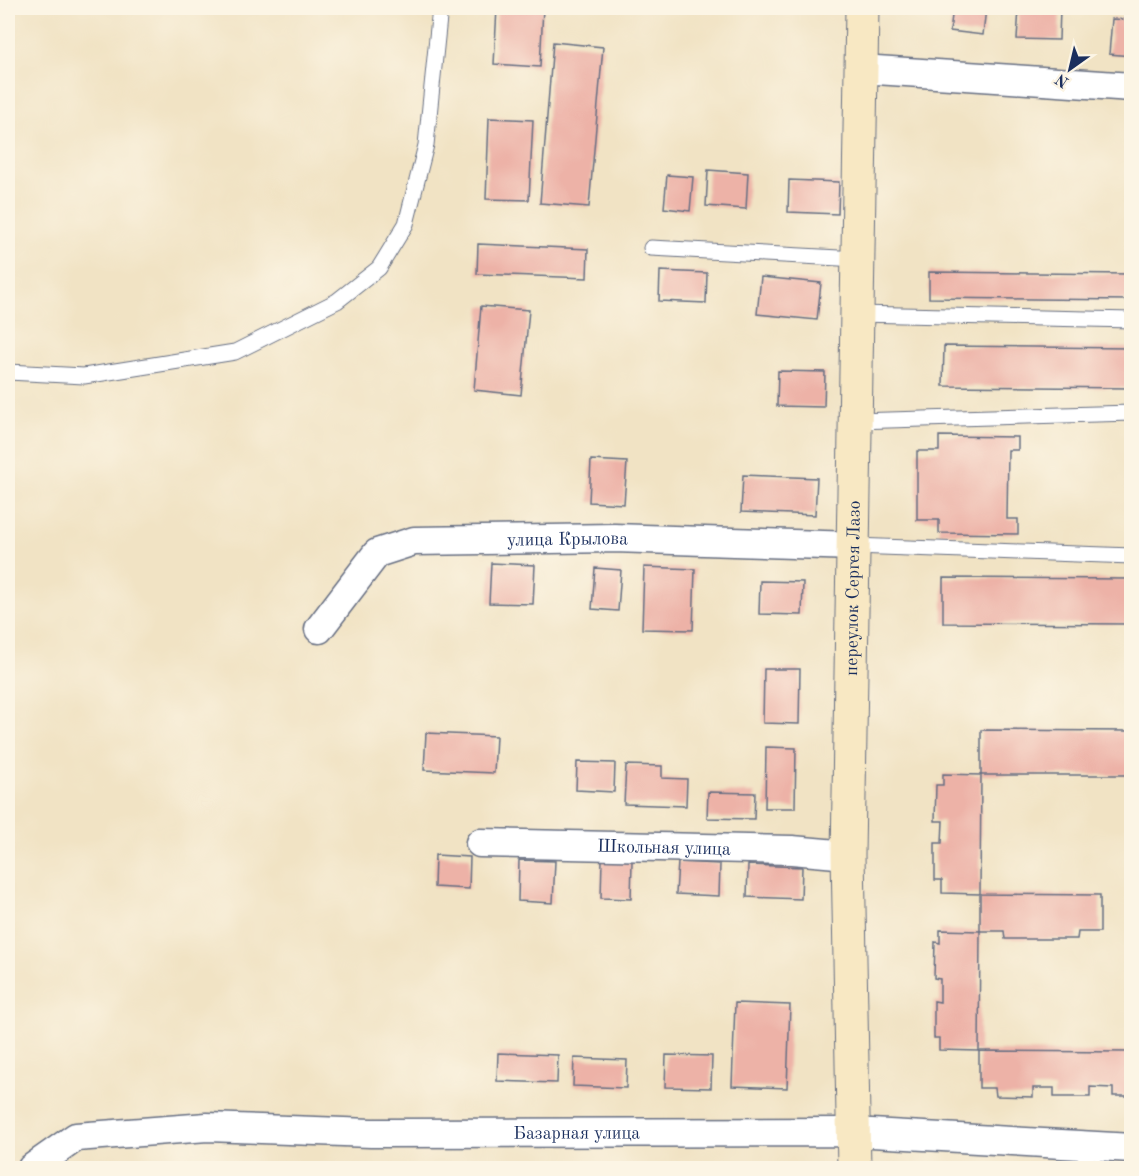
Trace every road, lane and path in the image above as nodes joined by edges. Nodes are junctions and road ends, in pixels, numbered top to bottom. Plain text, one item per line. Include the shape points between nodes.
1 (440, 8) edge
2 (862, 8) edge
3 (861, 69) junction
4 (1131, 87) edge
5 (651, 248) dead end
6 (858, 259) junction
7 (857, 314) junction
8 (1131, 320) edge
9 (8, 372) edge
10 (1131, 413) edge
11 (855, 421) junction
12 (854, 546) junction
13 (1131, 556) edge
14 (319, 629) dead end
15 (480, 843) dead end
16 (848, 855) junction
17 (854, 1132) junction
18 (1131, 1148) edge
19 (32, 1168) edge
20 (854, 1168) edge

1 - 9 lane via 426,145 406,224 379,268 337,301 235,352 84,376
2 - 3 street, переулок Сергея Лазо
3 - 4 street
3 - 6 street, переулок Сергея Лазо
5 - 6 lane
6 - 7 street, переулок Сергея Лазо
7 - 8 lane
7 - 11 street, переулок Сергея Лазо
10 - 11 lane
11 - 12 street, переулок Сергея Лазо
12 - 13 lane
12 - 14 street, улица Крылова via 614,538 414,541 377,553
12 - 16 street, переулок Сергея Лазо
15 - 16 street, Школьная улица via 792,850
16 - 17 street, переулок Сергея Лазо
17 - 18 street, Базарная улица
17 - 19 street, Базарная улица via 371,1133 207,1127 76,1137
17 - 20 street, переулок Сергея Лазо

